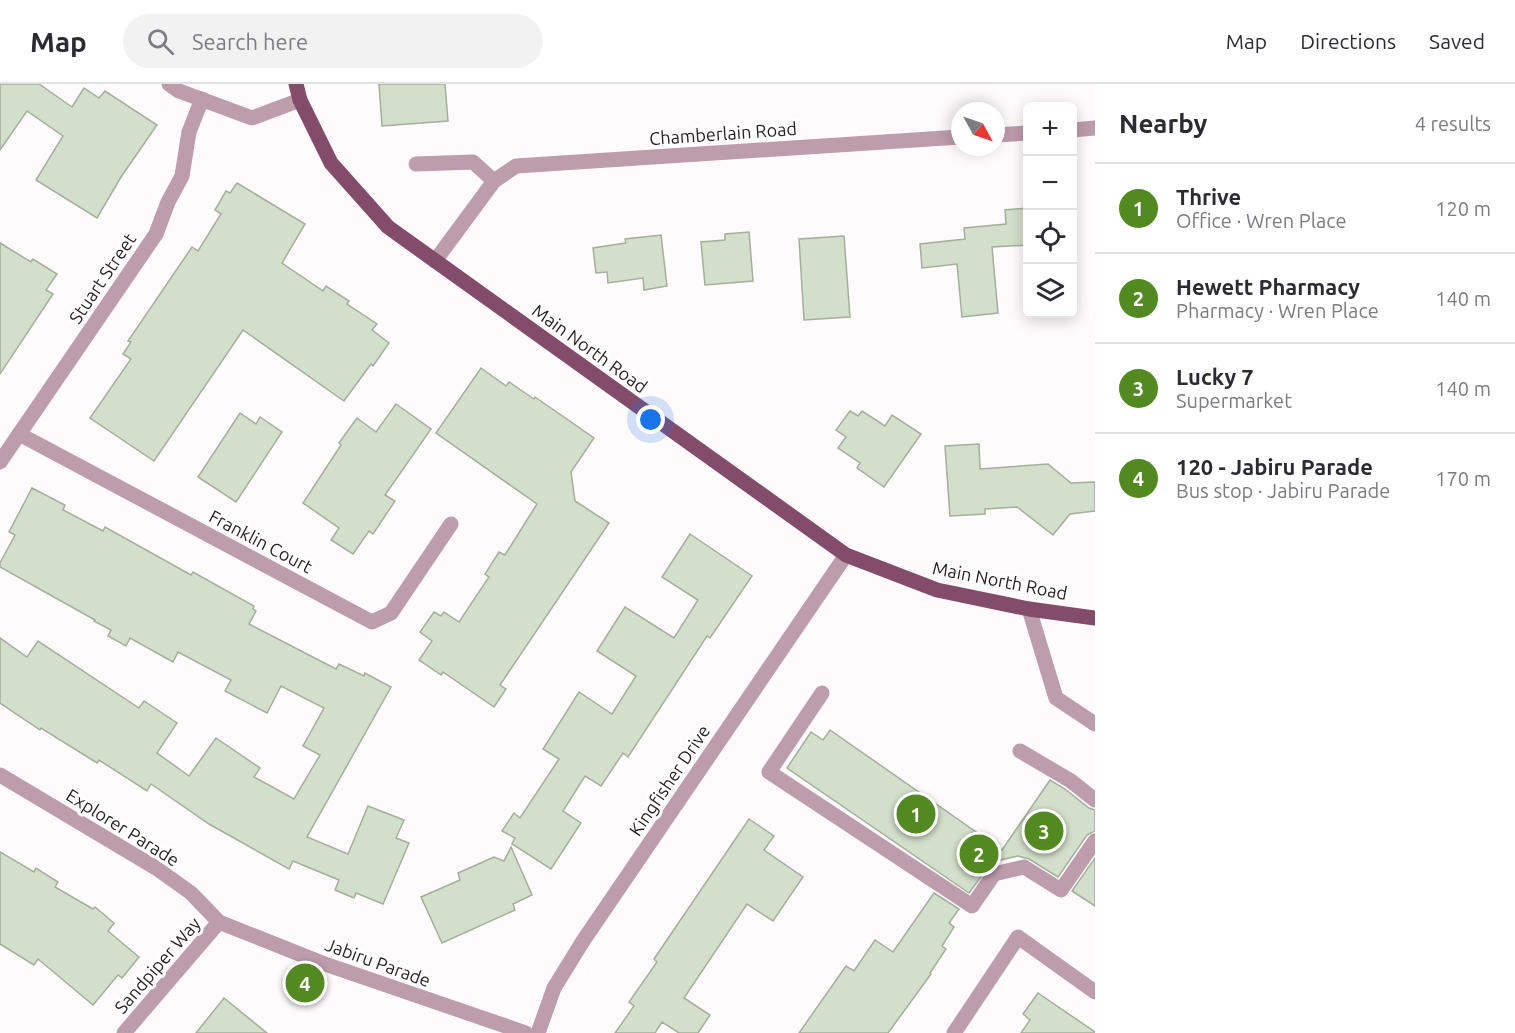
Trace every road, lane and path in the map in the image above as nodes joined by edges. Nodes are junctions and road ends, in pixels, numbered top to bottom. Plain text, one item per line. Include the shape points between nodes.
1 (169, 84) edge
2 (296, 84) edge
3 (202, 99) junction
4 (300, 100) junction
5 (1095, 128) edge
6 (1077, 130) edge
7 (1023, 133) edge
8 (1005, 134) edge
9 (951, 138) edge
10 (416, 164) dead end
11 (494, 181) junction
12 (435, 261) junction
13 (19, 434) junction
14 (0, 462) edge
15 (451, 524) dead end
16 (846, 555) junction
17 (1029, 609) junction
18 (1095, 618) edge
19 (822, 693) dead end
20 (1095, 724) edge
21 (1020, 751) dead end
22 (0, 775) edge
23 (1095, 800) edge
24 (1095, 841) edge
25 (219, 922) junction
26 (1095, 992) edge
27 (124, 1033) edge
28 (526, 1033) edge
29 (538, 1033) edge
30 (954, 1033) edge

1 - 3 street
2 - 4 main road, Main North Road
3 - 4 street via 252,118
3 - 13 street, Stuart Street via 189,132 183,176 168,201 156,234
4 - 12 main road, Main North Road via 331,163 388,227
5 - 6 street
7 - 8 street
9 - 11 street, Chamberlain Road via 516,166
10 - 11 street via 473,162
11 - 12 street, Chamberlain Road
12 - 16 main road, Main North Road
13 - 14 street, Stuart Street
13 - 15 street, Franklin Court via 372,622 391,613
16 - 17 main road, Main North Road via 937,590
16 - 29 street, Kingfisher Drive via 583,941 554,988
17 - 18 main road, Main North Road
17 - 20 street via 1056,698
19 - 24 street via 769,772 972,906 994,874 1024,867 1061,890
21 - 23 street
22 - 25 street, Explorer Parade via 156,868 191,893
25 - 27 street, Sandpiper Way
25 - 28 street, Jabiru Parade via 322,963
26 - 30 street via 1018,937

